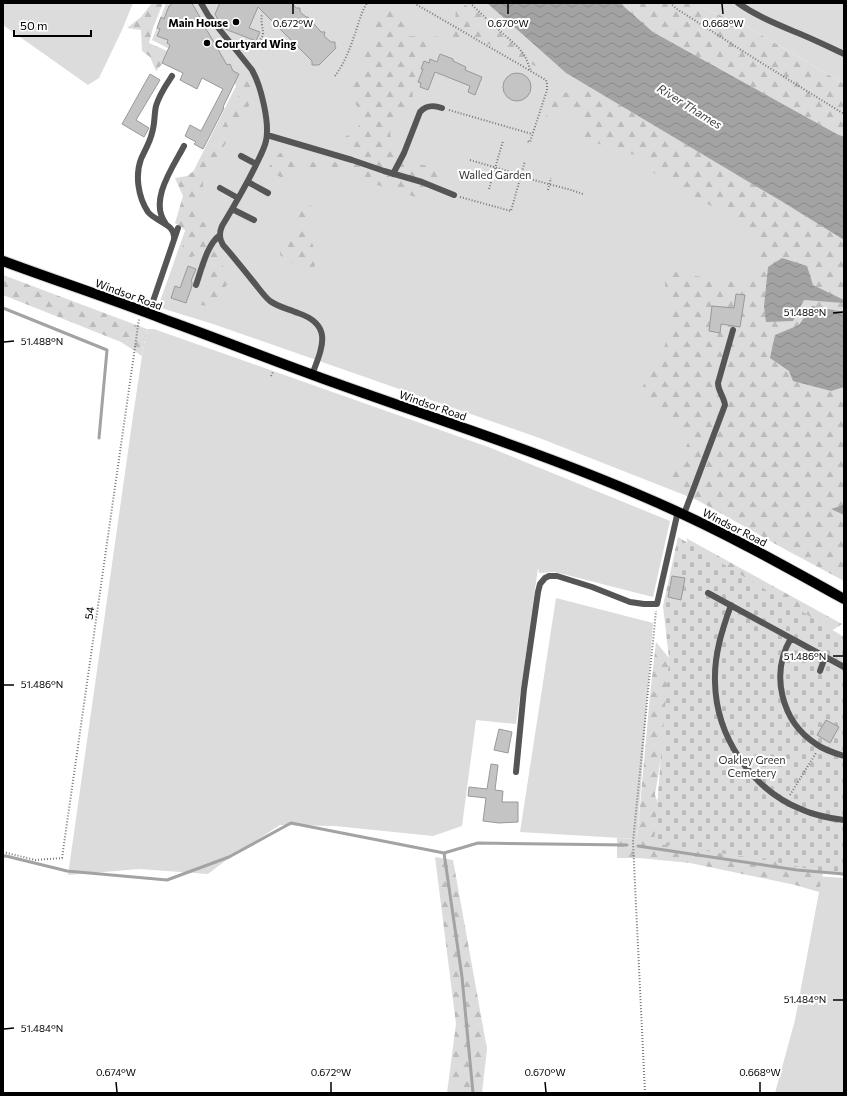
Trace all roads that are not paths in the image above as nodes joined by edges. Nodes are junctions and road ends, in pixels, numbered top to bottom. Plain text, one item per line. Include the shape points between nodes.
1 (201, 3) edge
2 (738, 3) edge
3 (844, 54) edge
4 (172, 76) dead end
5 (442, 108) road end
6 (267, 135) junction
7 (184, 146) dead end
8 (241, 156) dead end
9 (256, 164) junction
10 (393, 174) junction
11 (248, 182) junction
12 (220, 188) dead end
13 (268, 193) dead end
14 (454, 195) road end
15 (238, 198) junction
16 (232, 208) junction
17 (254, 220) dead end
18 (167, 225) junction
19 (178, 228) dead end
20 (220, 235) junction
21 (174, 239) junction
22 (3, 261) edge
23 (196, 285) dead end
24 (144, 312) junction
25 (733, 330) dead end
26 (312, 375) junction
27 (681, 513) junction
28 (708, 593) dead end
29 (844, 599) edge
30 (731, 605) junction
31 (791, 638) junction
32 (825, 657) junction
33 (844, 667) edge
34 (820, 671) dead end
35 (844, 756) edge
36 (516, 772) dead end
37 (844, 820) edge

1 - 6 lane via 257,80 263,101
2 - 3 lane via 770,21
4 - 18 lane via 158,100 153,131 141,160 138,176 141,198 146,208 151,216
5 - 10 lane via 431,106 422,109
6 - 9 lane via 265,146
6 - 10 lane
7 - 18 lane via 162,190 160,209
8 - 9 lane
9 - 11 lane
10 - 14 lane
11 - 13 lane
11 - 15 lane
12 - 15 lane
15 - 16 lane
16 - 17 lane
16 - 20 lane
18 - 21 lane via 173,231
19 - 21 lane
20 - 23 lane via 209,250
20 - 26 lane via 223,245 268,299 277,306 305,315 318,325 322,333 321,350
21 - 24 lane
22 - 24 main road, Windsor Road
24 - 26 main road, Windsor Road
25 - 27 lane via 718,383 725,405
26 - 27 main road, Windsor Road via 582,471
27 - 29 main road, Windsor Road via 746,544
27 - 36 lane via 657,604 630,602 561,576 549,576 540,584 526,671
28 - 30 lane
30 - 31 lane
30 - 37 lane via 720,637 715,690 719,715 728,738 745,766 761,783 786,802 818,816
31 - 32 lane
31 - 35 lane via 784,653 780,678 781,693 786,707 796,726 806,737 819,747
32 - 33 lane
32 - 34 lane

